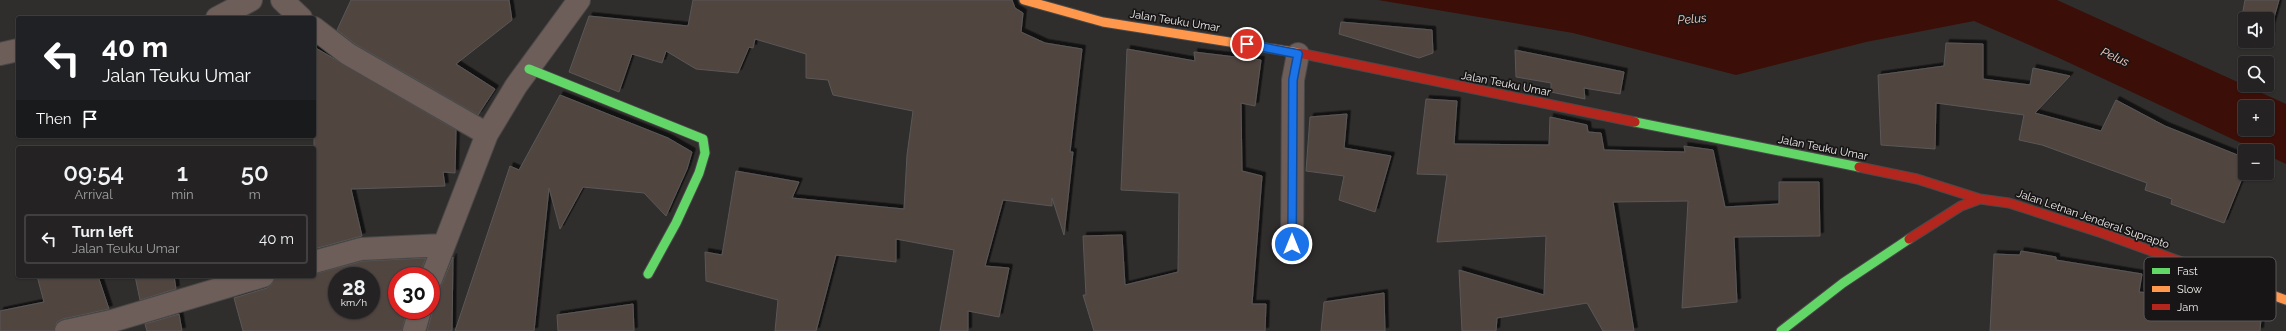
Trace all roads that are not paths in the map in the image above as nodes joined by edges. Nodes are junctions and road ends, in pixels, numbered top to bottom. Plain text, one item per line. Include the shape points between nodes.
1 (251, 0) edge
2 (282, 0) edge
3 (579, 0) edge
4 (1024, 0) edge
5 (221, 16) edge
6 (299, 16) edge
7 (316, 30) edge
8 (16, 50) edge
9 (0, 54) edge
10 (1298, 54) junction
11 (528, 69) junction
12 (487, 134) junction
13 (1980, 199) junction
14 (1292, 244) dead end
15 (443, 245) junction
16 (2168, 257) edge
17 (316, 261) edge
18 (435, 267) edge
19 (648, 274) dead end
20 (256, 278) edge
21 (2276, 296) edge
22 (2286, 300) edge
23 (417, 319) edge
24 (66, 331) edge
25 (414, 331) edge
26 (1781, 331) edge

1 - 5 street
2 - 6 street
3 - 11 street
4 - 10 main road, Jalan Teuku Umar via 1103,22
7 - 12 street via 348,54
8 - 9 street
10 - 13 main road, Jalan Teuku Umar via 1917,179
10 - 14 street via 1293,80
11 - 12 street
11 - 19 main road via 703,138 705,153 699,172 676,224
12 - 15 street
13 - 16 main road, Jalan Letnan Jenderal Suprapto via 2009,203
13 - 26 main road, Jalan Letnan Jenderal Suprapto via 1961,206 1914,236 1843,284
15 - 17 street via 361,249
15 - 18 street
20 - 24 street via 112,321
21 - 22 main road, Jalan Letnan Jenderal Suprapto
23 - 25 street

